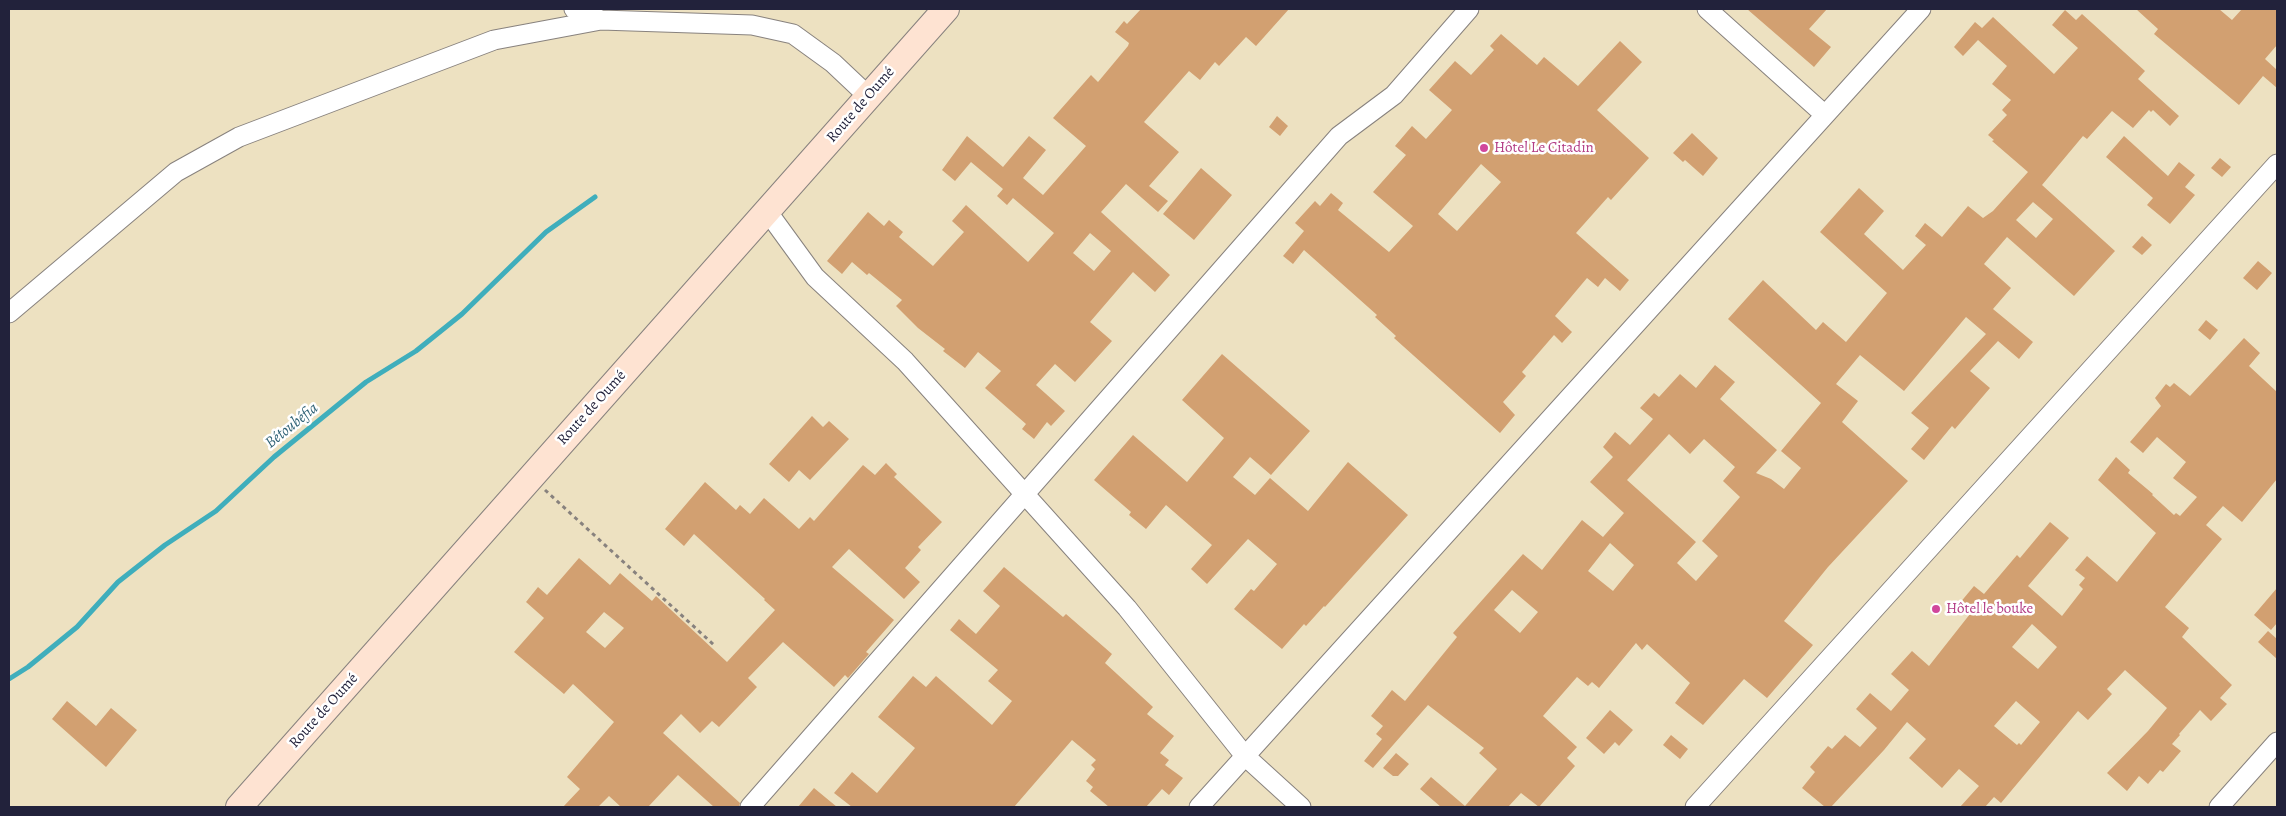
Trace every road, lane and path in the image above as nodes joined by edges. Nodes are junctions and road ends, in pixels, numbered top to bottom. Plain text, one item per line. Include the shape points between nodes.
1 (574, 9) edge
2 (946, 9) edge
3 (1470, 9) edge
4 (1707, 9) edge
5 (1921, 9) edge
6 (601, 20) junction
7 (868, 96) junction
8 (1825, 115) junction
9 (2277, 164) edge
10 (767, 211) junction
11 (9, 313) edge
12 (531, 477) junction
13 (1026, 493) junction
14 (714, 645) dead end
15 (2277, 742) edge
16 (1245, 756) junction
17 (239, 807) edge
18 (750, 807) edge
19 (1199, 807) edge
20 (1300, 807) edge
21 (1695, 807) edge
22 (2219, 807) edge

1 - 6 street
2 - 7 street, Route de Oumé
3 - 13 street via 1394,95 1339,136
4 - 8 street
5 - 8 street
6 - 7 street via 752,24 793,34 833,63
6 - 11 street via 494,40 239,137 176,172
7 - 10 street, Route de Oumé
8 - 16 street
9 - 21 street
10 - 12 street, Route de Oumé
10 - 13 street via 815,277 905,361
12 - 14 path
12 - 17 street, Route de Oumé
13 - 16 street via 1127,608
13 - 18 street
15 - 22 street
16 - 19 street
16 - 20 street

